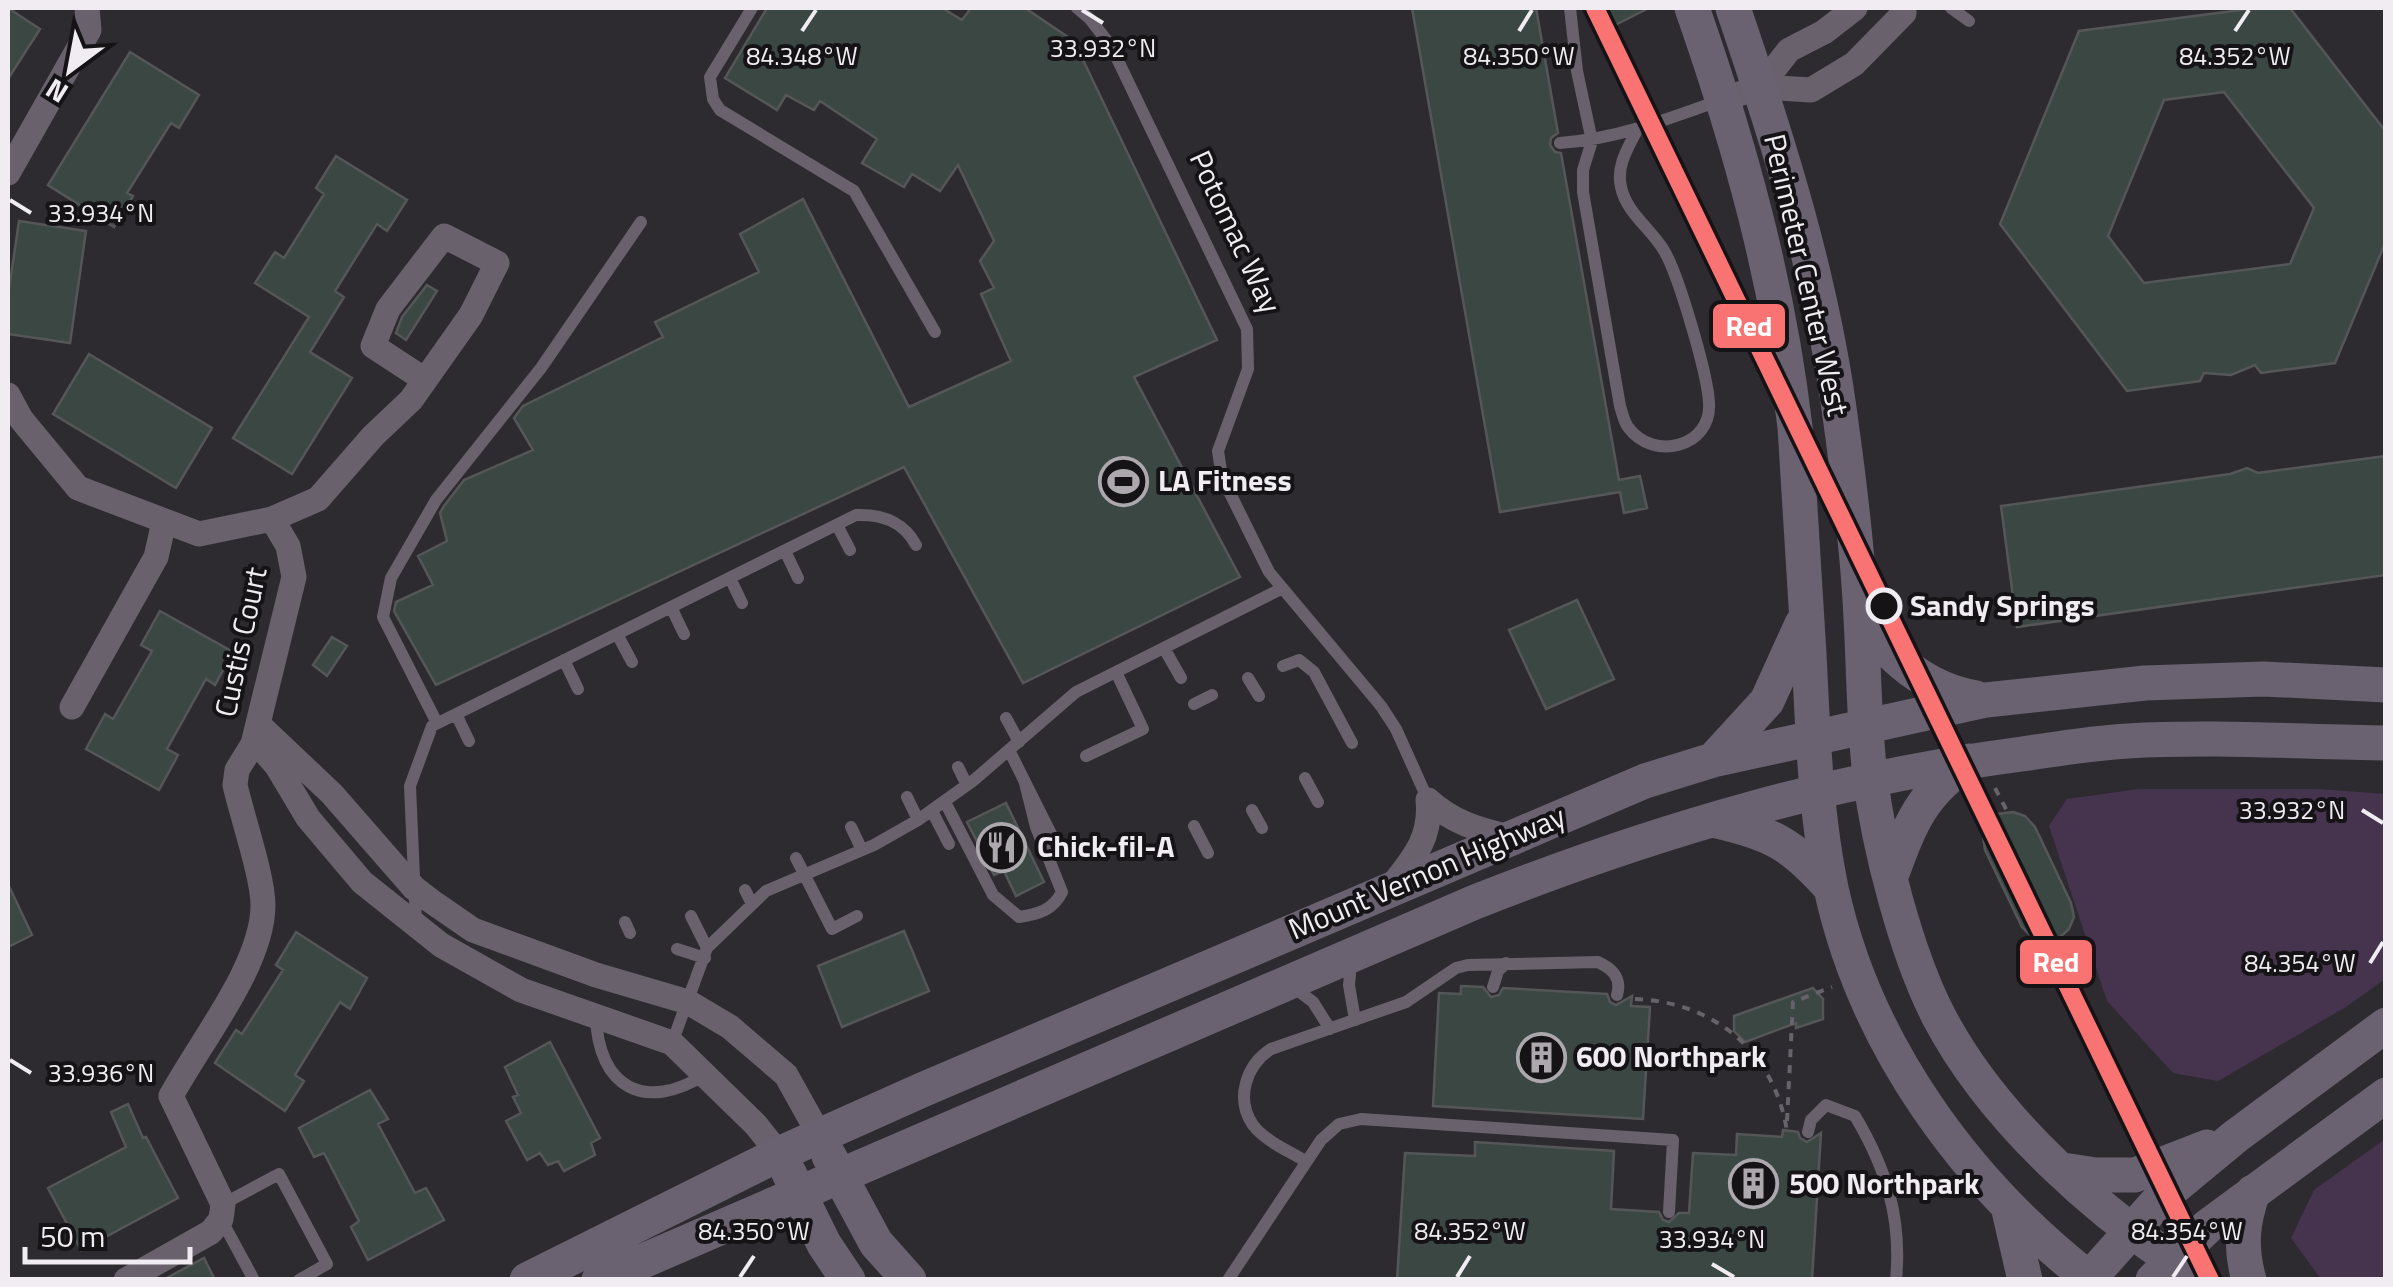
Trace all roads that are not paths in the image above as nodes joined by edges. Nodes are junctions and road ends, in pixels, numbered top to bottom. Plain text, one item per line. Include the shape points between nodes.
1 (87, 8) edge
2 (752, 8) edge
3 (1078, 8) edge
4 (1570, 8) edge
5 (1692, 8) edge
6 (1733, 8) edge
7 (1855, 8) edge
8 (1904, 8) edge
9 (1951, 8) edge
10 (1969, 21) dead end
11 (1760, 87) junction
12 (1724, 99) junction
13 (1637, 130) junction
14 (1592, 141) junction
15 (1560, 143) dead end
16 (11, 158) edge
17 (641, 222) dead end
18 (935, 332) dead end
19 (425, 380) junction
20 (8, 395) edge
21 (272, 519) junction
22 (164, 522) junction
23 (837, 525) junction
24 (916, 545) dead end
25 (850, 550) dead end
26 (785, 551) junction
27 (730, 578) junction
28 (798, 578) dead end
29 (1281, 589) junction
30 (742, 603) dead end
31 (671, 607) junction
32 (1806, 614) junction
33 (1861, 617) junction
34 (618, 634) junction
35 (684, 634) dead end
36 (1164, 648) junction
37 (564, 660) junction
38 (632, 662) dead end
39 (1283, 666) dead end
40 (1116, 672) junction
41 (1180, 678) dead end
42 (1248, 678) dead end
43 (2386, 685) edge
44 (578, 689) dead end
45 (1212, 694) dead end
46 (1260, 696) dead end
47 (1986, 700) junction
48 (1194, 704) dead end
49 (72, 707) dead end
50 (456, 714) junction
51 (1006, 718) dead end
52 (437, 724) junction
53 (1866, 727) junction
54 (255, 734) junction
55 (1812, 739) junction
56 (469, 741) dead end
57 (1352, 743) dead end
58 (2386, 743) edge
59 (1014, 746) junction
60 (1086, 756) dead end
61 (1713, 760) junction
62 (1970, 760) junction
63 (958, 767) dead end
64 (1305, 778) dead end
65 (1870, 778) junction
66 (1026, 784) junction
67 (967, 785) junction
68 (1817, 790) junction
69 (907, 797) dead end
70 (1428, 800) junction
71 (945, 802) junction
72 (1318, 802) dead end
73 (1252, 810) dead end
74 (932, 811) junction
75 (1707, 818) junction
76 (918, 820) junction
77 (1194, 826) dead end
78 (851, 828) dead end
79 (1262, 828) dead end
80 (1051, 834) dead end
81 (1510, 836) junction
82 (950, 844) dead end
83 (862, 850) junction
84 (1208, 852) dead end
85 (796, 858) dead end
86 (804, 874) junction
87 (1891, 876) junction
88 (414, 888) junction
89 (1831, 888) junction
90 (1389, 889) junction
91 (746, 890) dead end
92 (752, 904) junction
93 (691, 916) dead end
94 (857, 916) dead end
95 (416, 923) junction
96 (677, 949) dead end
97 (706, 953) junction
98 (1356, 953) junction
99 (1506, 963) junction
100 (1285, 983) junction
101 (1493, 988) dead end
102 (1624, 997) road end
103 (688, 1002) junction
104 (596, 1016) junction
105 (1355, 1020) junction
106 (2386, 1025) edge
107 (1330, 1029) junction
108 (672, 1043) junction
109 (706, 1074) junction
110 (2386, 1095) edge
111 (1808, 1132) dead end
112 (820, 1136) junction
113 (2236, 1136) junction
114 (779, 1154) junction
115 (1305, 1161) junction
116 (2063, 1170) junction
117 (838, 1178) junction
118 (2253, 1192) junction
119 (800, 1194) junction
120 (2008, 1205) junction
121 (222, 1212) junction
122 (1669, 1212) dead end
123 (2130, 1230) junction
124 (2162, 1270) edge
125 (2089, 1279) edge
126 (126, 1280) edge
127 (254, 1280) edge
128 (299, 1280) edge
129 (527, 1280) edge
130 (598, 1280) edge
131 (848, 1280) edge
132 (909, 1280) edge
133 (1228, 1280) edge
134 (1896, 1280) edge
135 (2025, 1280) edge
136 (2202, 1280) edge
137 (2249, 1280) edge

1 - 16 street via 89,30
2 - 18 lane via 710,77 713,99 720,110 854,191
3 - 29 lane, Potomac Way via 1111,46 1246,329 1248,369 1218,465
4 - 14 lane
5 - 12 main road, Perimeter Center West
6 - 11 main road, Perimeter Center West
7 - 11 street via 1790,50
8 - 11 street via 1854,64 1811,90
9 - 10 lane
11 - 12 street
11 - 33 main road, Perimeter Center West via 1833,368
12 - 13 lane
12 - 32 main road, Perimeter Center West via 1770,270 1789,376
13 - 14 lane
13 - 14 lane via 1620,166 1620,186 1675,275 1710,401 1708,423 1684,444 1648,442 1629,428 1620,406 1583,192
14 - 15 lane
17 - 52 lane via 541,368 436,500 391,578 383,617
19 - 19 street via 471,315 496,263 444,236 388,309 372,346
19 - 21 street via 318,499
20 - 22 street, Custis Court via 78,488
21 - 22 street, Custis Court via 199,534
21 - 54 street, Custis Court via 288,546 294,577
22 - 49 street via 156,557
23 - 24 lane via 880,514 909,531
23 - 25 lane
23 - 26 lane
26 - 27 lane
26 - 28 lane
27 - 30 lane
27 - 31 lane
29 - 36 lane
29 - 70 lane, Potomac Way via 1381,706
31 - 34 lane
31 - 35 lane
32 - 55 main road, Perimeter Center West
32 - 61 main road via 1768,699
33 - 47 main road via 1892,656 1924,680
33 - 53 main road, Perimeter Center West
34 - 37 lane
34 - 38 lane
36 - 40 lane
36 - 41 lane
37 - 44 lane
37 - 50 lane
39 - 57 lane via 1299,660 1314,672
40 - 59 lane via 1076,692
40 - 60 lane via 1143,729
42 - 46 lane
43 - 47 main road, Mount Vernon Highway via 2145,683
45 - 48 lane
47 - 53 main road, Mount Vernon Highway
50 - 52 lane
50 - 56 lane
51 - 59 lane
52 - 88 lane via 410,786
53 - 55 main road, Mount Vernon Highway
53 - 65 main road, Perimeter Center West
54 - 88 street via 332,794
54 - 95 street via 308,818 362,882
54 - 121 street, Custis Court via 235,786 264,902 260,935 249,966 171,1096
55 - 61 main road, Mount Vernon Highway
55 - 68 main road, Perimeter Center West
58 - 62 main road, Mount Vernon Highway via 2124,741
59 - 66 lane
59 - 67 lane
61 - 81 main road, Mount Vernon Highway
62 - 65 main road, Mount Vernon Highway
62 - 87 main road via 1918,810
63 - 67 lane
64 - 72 lane
65 - 68 main road, Mount Vernon Highway
65 - 87 main road, Perimeter Center West
66 - 71 lane via 1030,812 1062,892 1048,910 1033,915 1019,917 993,895
66 - 80 lane
67 - 71 lane
68 - 75 main road, Mount Vernon Highway
68 - 89 main road, Perimeter Center West
69 - 76 lane
70 - 81 street via 1471,828
70 - 90 street via 1424,840
71 - 74 lane
73 - 79 lane
74 - 76 lane
74 - 82 lane
75 - 89 main road via 1785,843
75 - 98 main road, Mount Vernon Highway via 1574,863
76 - 83 lane
77 - 84 lane
78 - 83 lane
81 - 90 main road, Mount Vernon Highway
83 - 86 lane
85 - 86 lane
86 - 92 lane via 766,890
86 - 94 lane via 832,929
87 - 116 main road, Perimeter Center West via 1925,984 1953,1040 2004,1109
88 - 95 lane
88 - 103 street via 473,930
89 - 120 main road, Perimeter Center West via 1866,992 1909,1080
90 - 112 main road, Mount Vernon Highway
91 - 92 lane
92 - 97 lane
93 - 97 lane
95 - 104 street via 441,945 521,990
96 - 97 lane
97 - 103 lane
98 - 100 main road, Mount Vernon Highway
98 - 105 lane via 1348,985
99 - 101 lane
99 - 102 lane via 1598,962 1611,968
99 - 105 lane via 1456,968 1406,1002
100 - 107 lane via 1313,1002
100 - 117 main road, Mount Vernon Highway
103 - 108 lane
103 - 112 street via 730,1027 786,1075
104 - 108 street
104 - 109 lane via 606,1066 626,1085 652,1094 675,1092
105 - 107 lane
106 - 113 main road
107 - 115 lane via 1271,1050 1246,1082 1253,1125
108 - 109 street
109 - 114 street
110 - 118 main road
111 - 134 lane via 1810,1120 1826,1106 1856,1116 1892,1194
112 - 114 main road, Mount Vernon Highway
112 - 117 main road
113 - 116 main road via 2135,1175
113 - 123 main road
114 - 119 main road
114 - 129 main road, Mount Vernon Highway
115 - 122 lane via 1330,1131 1360,1119 1673,1140
115 - 133 lane
116 - 123 main road, Perimeter Center West
117 - 119 main road, Mount Vernon Highway
117 - 132 main road via 876,1244
118 - 124 main road
118 - 137 main road via 2242,1245
119 - 130 main road, Mount Vernon Highway
119 - 131 main road
120 - 125 main road, Perimeter Center West
120 - 135 main road
121 - 126 street via 212,1232
121 - 127 lane
121 - 128 lane via 278,1174 326,1264
123 - 124 main road, Perimeter Center West
123 - 125 main road
124 - 136 main road, Perimeter Center West

